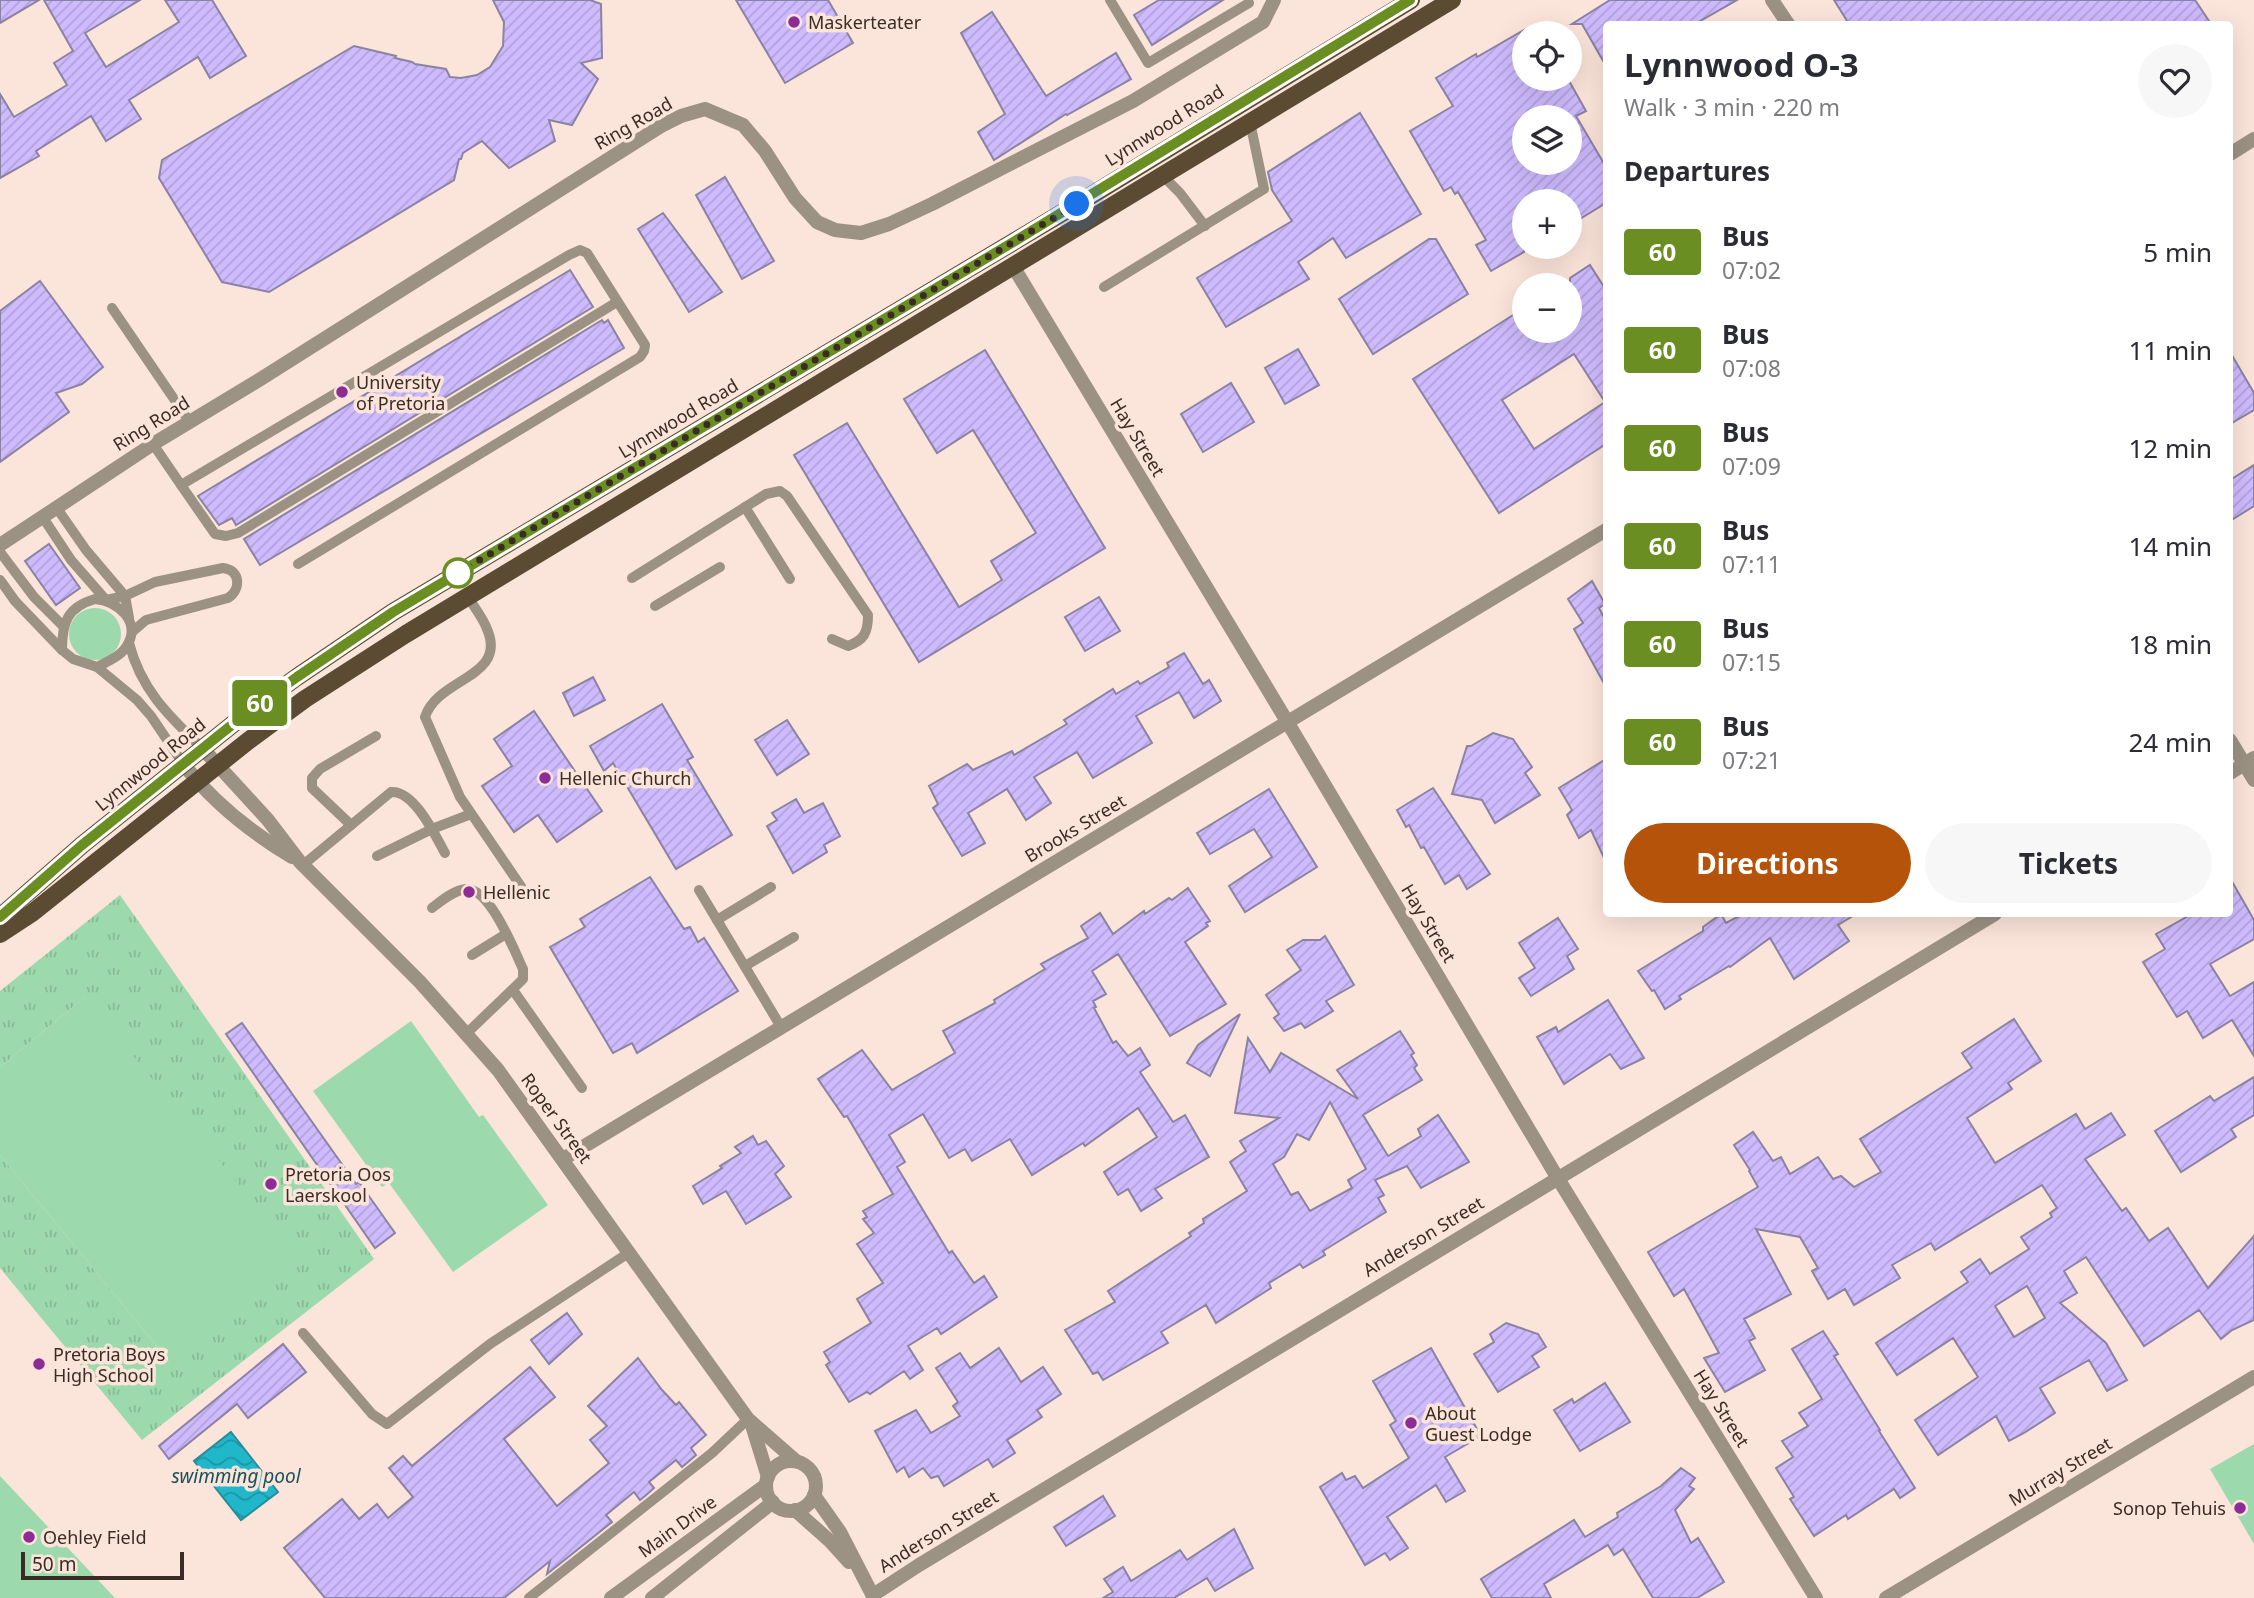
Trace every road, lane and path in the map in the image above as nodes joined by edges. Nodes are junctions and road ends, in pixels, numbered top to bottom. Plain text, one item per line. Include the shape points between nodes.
1 (1110, 0) edge
2 (1274, 0) edge
3 (1410, 0) edge
4 (1452, 0) edge
5 (1772, 0) edge
6 (1249, 3) dead end
7 (1786, 21) edge
8 (1250, 122) junction
9 (2254, 139) edge
10 (2233, 152) edge
11 (1162, 175) junction
12 (1205, 226) junction
13 (1013, 267) junction
14 (1104, 287) dead end
15 (617, 302) junction
16 (112, 308) dead end
17 (189, 421) junction
18 (153, 444) junction
19 (181, 485) junction
20 (56, 507) junction
21 (745, 507) junction
22 (42, 516) junction
23 (1603, 532) edge
24 (0, 545) edge
25 (0, 552) edge
26 (298, 564) dead end
27 (720, 567) dead end
28 (632, 578) dead end
29 (790, 579) dead end
30 (0, 580) edge
31 (125, 596) junction
32 (468, 597) junction
33 (106, 600) junction
34 (655, 606) dead end
35 (63, 626) junction
36 (130, 632) junction
37 (832, 639) dead end
38 (62, 650) junction
39 (97, 667) junction
40 (1288, 723) junction
41 (376, 736) dead end
42 (2233, 743) edge
43 (203, 749) junction
44 (2249, 761) edge
45 (184, 765) junction
46 (216, 765) junction
47 (2233, 771) edge
48 (2254, 780) edge
49 (197, 781) junction
50 (471, 814) junction
51 (351, 825) junction
52 (432, 829) junction
53 (445, 853) dead end
54 (377, 856) dead end
55 (301, 864) junction
56 (771, 887) dead end
57 (522, 888) dead end
58 (699, 890) dead end
59 (432, 908) dead end
60 (0, 917) edge
61 (1990, 917) edge
62 (717, 920) junction
63 (0, 934) edge
64 (506, 934) junction
65 (794, 937) dead end
66 (472, 955) dead end
67 (745, 966) junction
68 (513, 990) junction
69 (781, 1027) junction
70 (466, 1034) junction
71 (582, 1088) dead end
72 (563, 1158) junction
73 (1557, 1177) junction
74 (630, 1252) junction
75 (303, 1333) dead end
76 (2254, 1377) edge
77 (750, 1420) junction
78 (796, 1461) junction
79 (767, 1481) junction
80 (814, 1495) junction
81 (773, 1503) junction
82 (795, 1510) junction
83 (862, 1576) junction
84 (616, 1596) edge
85 (873, 1597) edge
86 (529, 1598) edge
87 (652, 1598) edge
88 (1816, 1598) edge
89 (1886, 1598) edge

1 - 6 lane via 1148,63
2 - 17 street, Ring Road via 1263,22 1133,101 932,205 861,233 817,222 743,125 705,109 681,116
3 - 43 main road, Lynnwood Road via 393,612
4 - 8 main road
5 - 7 street
8 - 11 main road
8 - 12 lane via 1264,189
9 - 10 street
11 - 12 lane
11 - 13 main road
12 - 14 lane
13 - 32 main road
13 - 40 street, Hay Street
15 - 19 lane via 238,533 215,534
15 - 19 lane via 587,253 580,250
15 - 26 lane via 645,345 640,357
16 - 17 lane
17 - 18 street, Ring Road
18 - 19 lane
18 - 20 street, Ring Road
20 - 22 street, Ring Road
20 - 31 lane
21 - 28 lane
21 - 29 lane
21 - 37 lane via 773,491 787,496 868,615 868,629 861,641 848,646
22 - 24 street, Ring Road
22 - 33 lane via 71,561
23 - 40 street, Brooks Street
25 - 35 lane
27 - 34 lane
30 - 38 lane
31 - 33 lane
31 - 36 lane
31 - 36 lane via 155,582 223,568 233,570 238,585 228,598 146,620
32 - 46 main road via 305,699
32 - 50 lane via 487,630 492,650 484,666 436,698 425,717
33 - 35 lane via 84,602
33 - 36 lane via 124,612
35 - 38 lane
36 - 39 lane via 122,653
36 - 43 lane via 135,665 149,690
38 - 39 lane
39 - 45 lane via 151,716
40 - 69 street, Brooks Street
40 - 73 street, Hay Street
41 - 51 lane via 312,778 312,788
42 - 44 street
43 - 45 main road, Lynnwood Road
43 - 46 street, Roper Street
44 - 47 street
44 - 48 street
45 - 49 street, Roper Street
45 - 60 main road, Lynnwood Road
46 - 49 main road
46 - 55 street, Roper Street via 268,820
49 - 55 street, Roper Street
49 - 63 main road via 33,913
50 - 52 lane
50 - 57 lane
51 - 52 lane via 391,792 399,791
51 - 55 lane
52 - 53 lane
52 - 54 lane
55 - 70 street, Roper Street
56 - 62 lane
58 - 62 lane
59 - 64 lane via 464,889 473,890 487,901
61 - 73 street, Anderson Street
62 - 67 lane
64 - 66 lane
64 - 68 lane via 523,969 523,979
65 - 67 lane
67 - 69 lane
68 - 70 lane
68 - 71 lane
69 - 72 street, Brooks Street
70 - 72 street, Roper Street
72 - 74 street, Roper Street
73 - 85 street, Anderson Street
73 - 88 street, Hay Street
74 - 75 lane via 490,1344 387,1424 372,1414
74 - 77 street, Roper Street
76 - 89 street, Murray Street
77 - 78 street, Roper Street
77 - 79 street, Roper Street
77 - 86 lane
78 - 79 street via 779,1464
78 - 80 street via 811,1470
79 - 81 street
79 - 84 street, Main Drive
80 - 82 street
80 - 83 street via 840,1532
81 - 82 street
81 - 87 street
82 - 83 street
83 - 85 street

